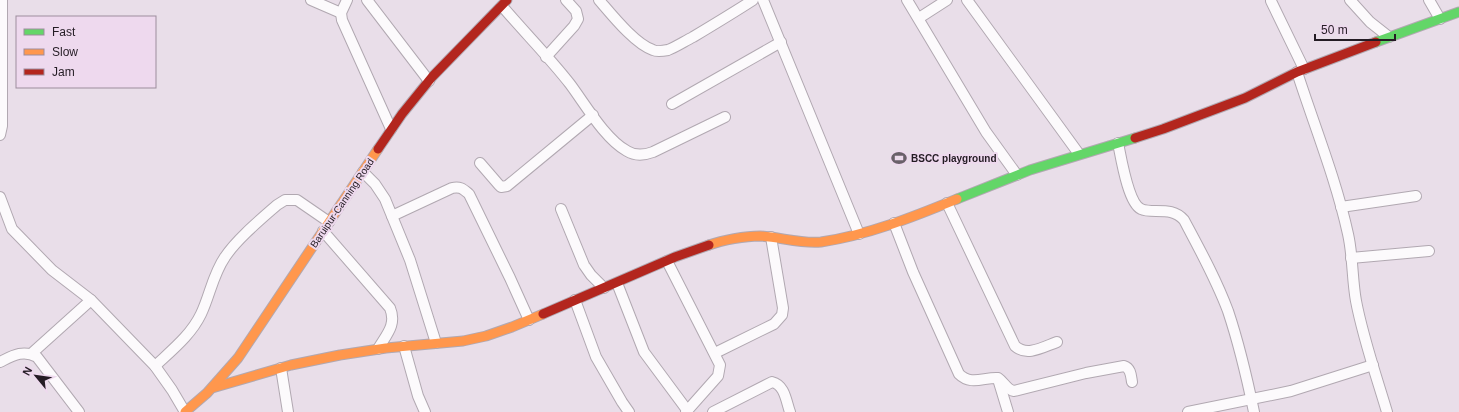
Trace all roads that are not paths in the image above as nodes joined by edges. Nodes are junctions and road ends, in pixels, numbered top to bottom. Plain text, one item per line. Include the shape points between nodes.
1 (311, 0) edge
2 (347, 0) edge
3 (367, 0) edge
4 (566, 0) edge
5 (599, 0) edge
6 (753, 0) edge
7 (763, 0) edge
8 (907, 0) edge
9 (947, 0) edge
10 (967, 0) edge
11 (1350, 0) edge
12 (1429, 0) edge
13 (4, 1) edge
14 (1271, 1) dead end
15 (505, 3) edge
16 (1459, 12) edge
17 (341, 13) junction
18 (919, 18) junction
19 (1440, 19) junction
20 (1389, 37) junction
21 (780, 42) junction
22 (546, 57) junction
23 (1301, 70) junction
24 (429, 81) junction
25 (672, 104) dead end
26 (593, 114) junction
27 (725, 117) dead end
28 (391, 130) junction
29 (0, 136) edge
30 (1118, 143) junction
31 (1079, 154) junction
32 (480, 163) dead end
33 (363, 172) junction
34 (1017, 175) junction
35 (1416, 196) dead end
36 (0, 197) edge
37 (947, 203) junction
38 (1341, 207) junction
39 (561, 209) dead end
40 (392, 216) junction
41 (329, 222) junction
42 (894, 223) junction
43 (323, 231) junction
44 (859, 234) junction
45 (771, 237) junction
46 (1428, 251) dead end
47 (1351, 258) junction
48 (667, 261) junction
49 (617, 282) junction
50 (604, 288) junction
51 (91, 300) junction
52 (576, 300) junction
53 (529, 320) junction
54 (1057, 342) dead end
55 (436, 343) junction
56 (404, 346) junction
57 (378, 349) junction
58 (715, 353) junction
59 (31, 354) junction
60 (0, 362) edge
61 (1373, 365) junction
62 (154, 366) junction
63 (281, 368) junction
64 (998, 378) junction
65 (1132, 382) dead end
66 (212, 388) junction
67 (1251, 400) junction
68 (686, 411) edge
69 (79, 412) edge
70 (185, 412) edge
71 (288, 412) edge
72 (425, 412) edge
73 (629, 412) edge
74 (713, 412) edge
75 (790, 412) edge
76 (1008, 412) edge
77 (1188, 412) edge
78 (1254, 412) edge
79 (1387, 412) edge

1 - 17 street
2 - 17 street
3 - 24 street
4 - 22 street via 576,11 578,19
5 - 6 street via 632,36 643,45 661,51 704,31
7 - 21 street
8 - 18 street
9 - 18 street
10 - 31 street
11 - 20 street via 1370,22
12 - 19 street
13 - 29 street
14 - 23 street
15 - 22 street
15 - 24 street, Baruipur-Canning Road
16 - 19 street
17 - 28 street
18 - 34 street via 986,132
19 - 20 street
20 - 23 street
21 - 25 street
21 - 44 street
22 - 26 street
23 - 30 street via 1245,98
23 - 38 street
24 - 28 street, Baruipur-Canning Road
26 - 27 street via 610,137 633,154 653,152
26 - 32 street via 507,186 501,187
28 - 33 street, Baruipur-Canning Road
30 - 31 street
30 - 67 street via 1128,187 1135,204 1141,209 1174,212 1180,215 1210,268 1228,311 1242,356
31 - 34 street
33 - 40 street via 381,192
33 - 41 street, Baruipur-Canning Road
34 - 37 street
35 - 38 street
36 - 51 street via 12,229 52,270
37 - 42 street
37 - 54 street via 1015,346 1027,352
38 - 47 street
39 - 50 street via 584,265
40 - 53 street via 452,188 464,189 469,194
40 - 55 street via 410,260
41 - 43 street, Baruipur-Canning Road
41 - 62 street via 298,200 285,200 276,205 230,250 221,264 192,330
42 - 44 street
42 - 64 street via 959,374 973,381
43 - 57 street via 390,308 392,325
43 - 66 street, Baruipur-Canning Road via 238,358
44 - 45 street via 819,242
45 - 48 street via 759,236 714,243
45 - 58 street via 782,315 774,324
46 - 47 street
47 - 61 street via 1356,300
48 - 49 street
48 - 58 street
49 - 50 street
49 - 68 street via 644,352
50 - 52 street
51 - 59 street
51 - 62 street
52 - 53 street
52 - 73 street via 596,356
53 - 55 street via 486,336
55 - 56 street
56 - 57 street
56 - 72 street
57 - 63 street via 340,354
58 - 68 street via 720,365 718,376
59 - 60 street via 19,353
59 - 69 street
61 - 67 street via 1291,391
61 - 79 street
62 - 70 street
63 - 66 street
63 - 71 street
64 - 65 street via 1014,391 1124,366 1130,371
64 - 76 street
66 - 70 street, Baruipur-Canning Road
67 - 77 street
67 - 78 street
74 - 75 street via 772,382 783,390

